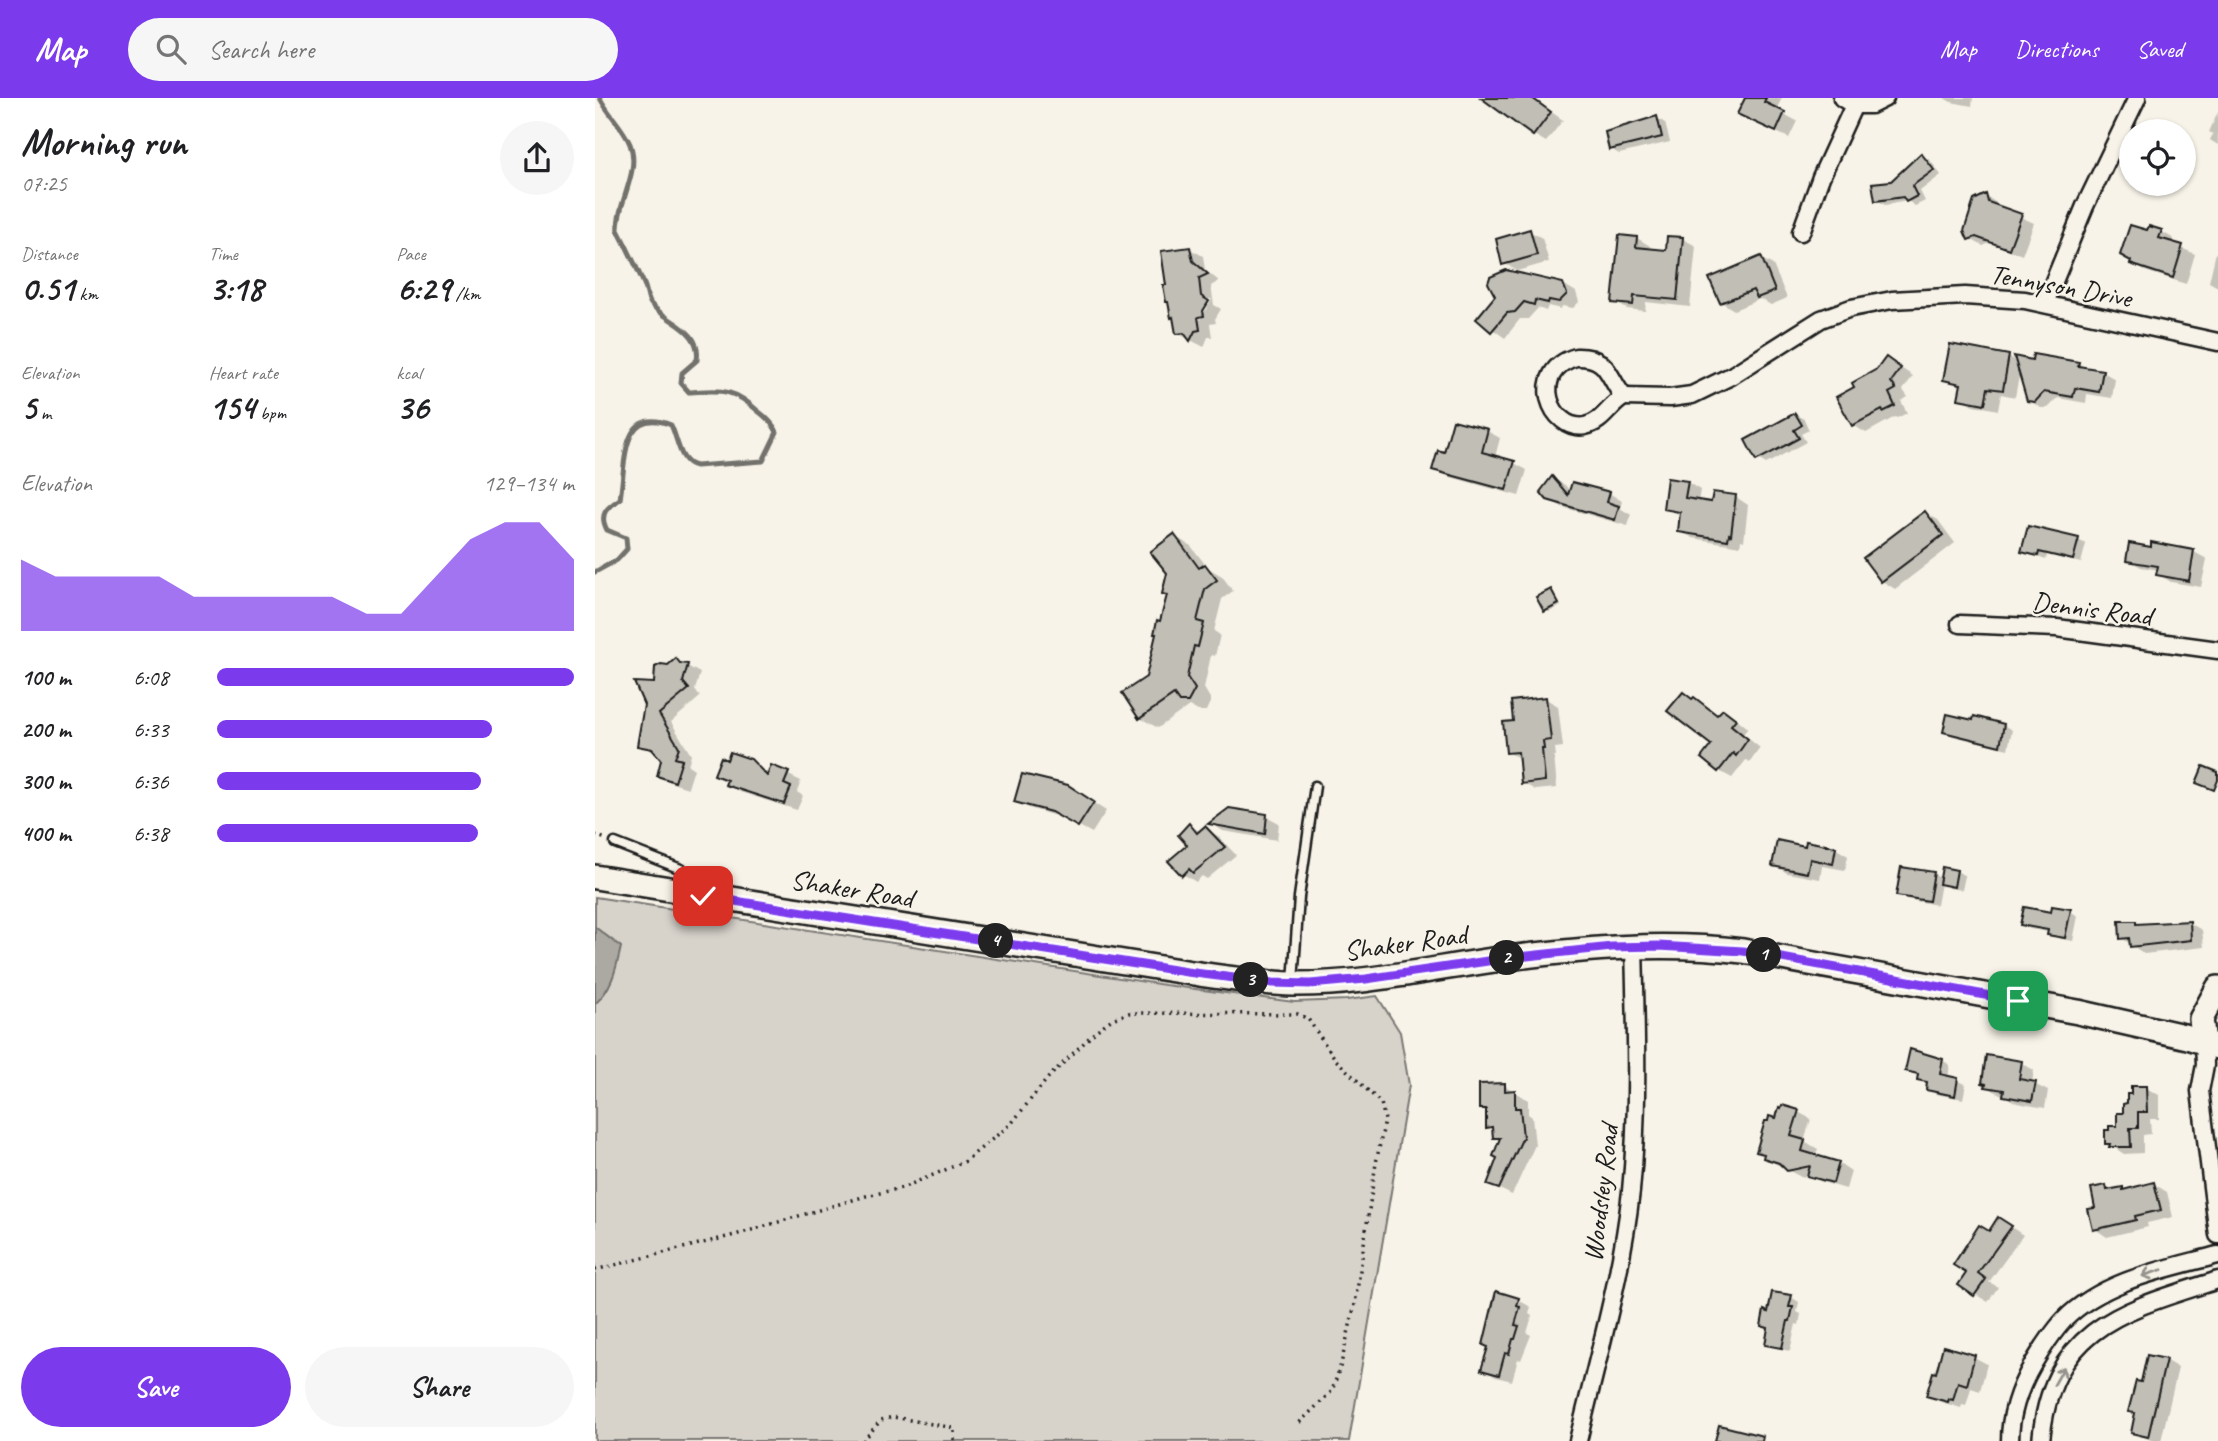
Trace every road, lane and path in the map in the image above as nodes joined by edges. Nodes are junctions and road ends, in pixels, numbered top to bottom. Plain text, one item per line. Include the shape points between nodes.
1 (1885, 98) edge
2 (2137, 98) edge
3 (1848, 102) edge
4 (1801, 232) dead end
5 (2045, 303) junction
6 (2218, 342) edge
7 (1624, 397) junction
8 (1960, 624) dead end
9 (2218, 650) edge
10 (1315, 786) dead end
11 (615, 843) dead end
12 (595, 877) edge
13 (703, 896) junction
14 (1634, 946) junction
15 (1293, 984) junction
16 (2218, 988) edge
17 (2211, 1044) edge
18 (2218, 1235) edge
19 (2218, 1255) edge
20 (595, 1270) edge
21 (2218, 1280) edge
22 (1299, 1423) dead end
23 (863, 1441) edge
24 (954, 1441) edge
25 (1578, 1441) edge
26 (2010, 1441) edge
27 (2041, 1441) edge

1 - 3 street via 1871,106
2 - 5 street
3 - 4 street
5 - 6 street, Tennyson Drive
5 - 7 street, Tennyson Drive via 1965,296 1892,300 1851,308 1821,320 1706,390 1670,398
7 - 7 street via 1600,420 1577,426 1557,412 1547,392 1558,366 1584,357 1605,367
8 - 9 street, Dennis Road via 2057,628
10 - 15 lane via 1299,897
11 - 13 lane via 681,869 696,879
12 - 13 main road, Shaker Road
13 - 15 main road, Shaker Road via 1187,972
14 - 15 main road, Shaker Road
14 - 17 main road, Shaker Road via 1743,951 2078,1012
14 - 25 street, Woodsley Road via 1636,1102 1630,1194 1620,1259
16 - 17 main road via 2201,1019
17 - 18 street via 2200,1091
19 -> 26 street via 2132,1280 2065,1319 2019,1390
20 - 22 path via 902,1188 964,1162 1001,1134 1070,1056 1119,1016 1298,1014 1308,1019 1336,1060 1381,1103 1385,1120 1355,1304 1338,1373 1329,1395
27 -> 21 street via 2049,1396 2083,1341 2135,1307
23 - 24 path via 881,1420 898,1417 954,1428

